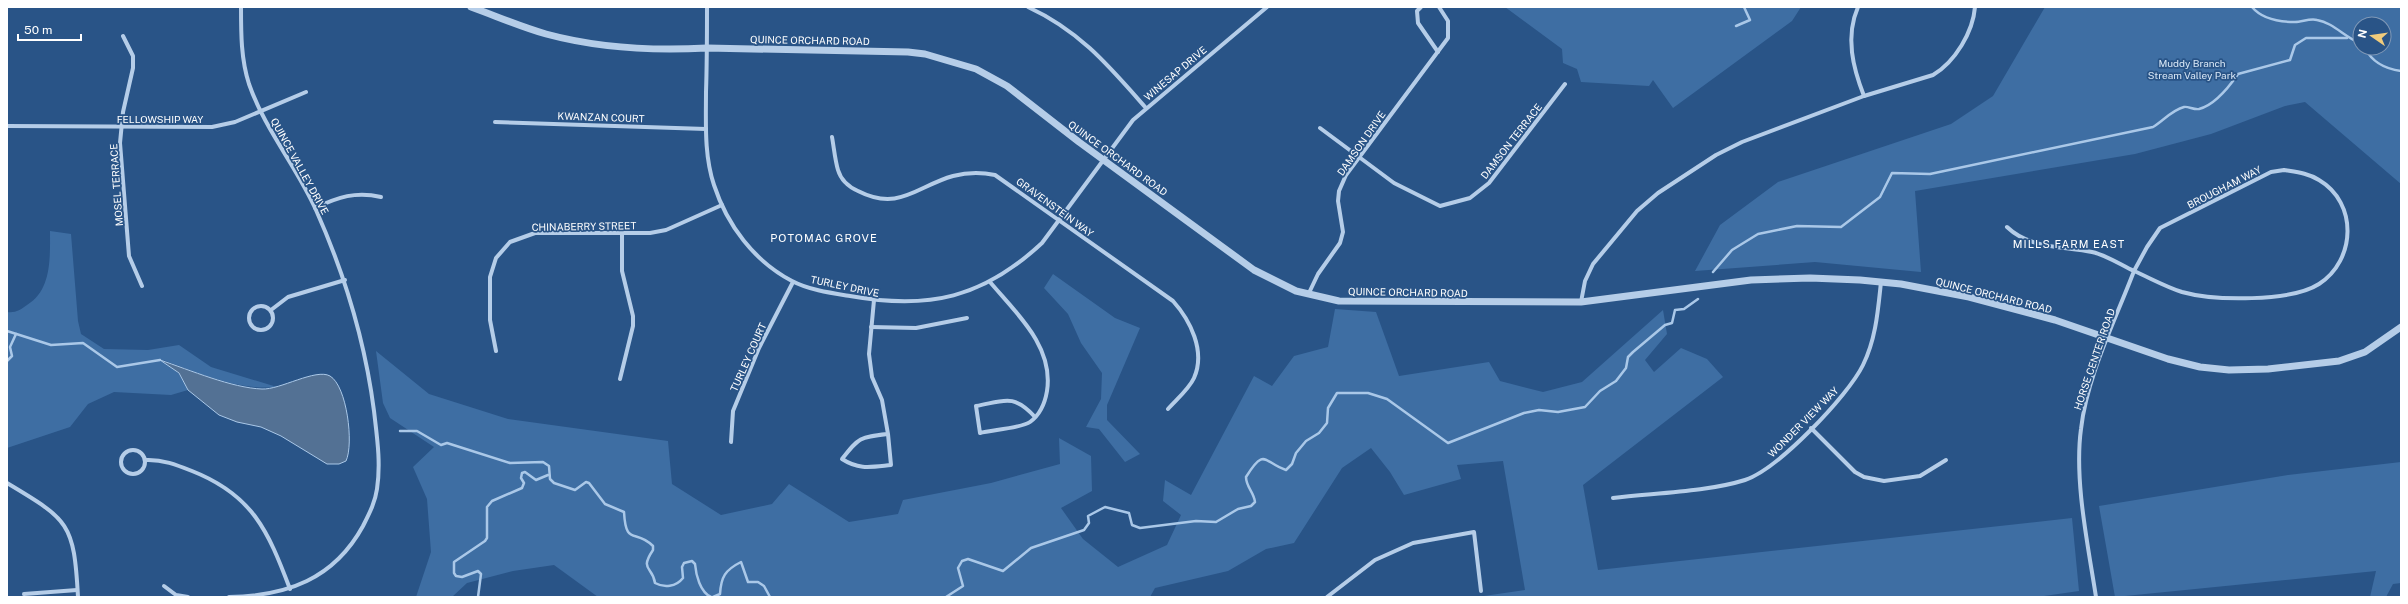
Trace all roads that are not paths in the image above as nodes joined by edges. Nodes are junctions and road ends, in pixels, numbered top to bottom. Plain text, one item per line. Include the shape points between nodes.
1 (241, 7) edge
2 (471, 7) edge
3 (707, 7) edge
4 (1028, 7) edge
5 (1267, 7) edge
6 (1421, 7) edge
7 (1439, 7) edge
8 (1858, 7) edge
9 (1975, 7) edge
10 (123, 36) dead end
11 (707, 48) junction
12 (1438, 52) junction
13 (1566, 84) dead end
14 (306, 92) dead end
15 (1864, 96) junction
16 (1146, 108) junction
17 (260, 111) junction
18 (495, 122) dead end
19 (7, 126) edge
20 (122, 128) junction
21 (1320, 128) dead end
22 (706, 129) junction
23 (832, 137) dead end
24 (1358, 157) junction
25 (1102, 160) junction
26 (381, 197) dead end
27 (722, 205) junction
28 (315, 208) junction
29 (1060, 220) junction
30 (2007, 227) dead end
31 (622, 234) junction
32 (2134, 272) junction
33 (345, 280) junction
34 (793, 282) junction
35 (990, 282) junction
36 (1881, 282) junction
37 (142, 286) dead end
38 (1308, 295) junction
39 (874, 300) junction
40 (1582, 302) junction
41 (271, 310) junction
42 (967, 318) dead end
43 (871, 327) junction
44 (2401, 327) edge
45 (2108, 338) junction
46 (496, 351) dead end
47 (620, 379) dead end
48 (1168, 409) dead end
49 (1035, 416) junction
50 (1811, 428) junction
51 (888, 434) junction
52 (731, 442) dead end
53 (145, 460) junction
54 (1946, 460) dead end
55 (7, 483) edge
56 (1613, 498) dead end
57 (164, 586) dead end
58 (290, 589) junction
59 (77, 590) junction
60 (1481, 591) dead end
61 (24, 594) dead end
62 (78, 597) edge
63 (188, 597) edge
64 (230, 597) edge
65 (1327, 597) edge
66 (2096, 597) edge

1 - 17 street, QUINCE VALLEY DRIVE via 242,57
2 - 11 street, QUINCE ORCHARD ROAD via 546,34 594,44 677,50
3 - 11 street, TURLEY DRIVE
4 - 16 street via 1068,29 1094,49
5 - 16 street, WINESAP DRIVE
6 - 12 street via 1417,11 1418,23
7 - 12 street, DAMSON DRIVE via 1448,21 1448,38
8 - 15 street via 1850,38 1854,69
9 - 15 street via 1974,19 1966,36 1942,70
10 - 20 street, MOSEL TERRACE via 133,56 133,68
11 - 22 street, TURLEY DRIVE
11 - 25 street, QUINCE ORCHARD ROAD via 893,51 925,54 955,62 1007,86
12 - 24 street, DAMSON DRIVE
13 - 24 street, DAMSON TERRACE via 1489,183 1470,198 1440,206 1394,183
14 - 17 street, FELLOWSHIP WAY
15 - 40 street via 1742,142 1716,155 1658,193 1637,211 1593,264 1585,281
16 - 25 street, WINESAP DRIVE
17 - 20 street, FELLOWSHIP WAY via 235,122 212,127
17 - 28 street, QUINCE VALLEY DRIVE
18 - 22 street, KWANZAN COURT
19 - 20 street, FELLOWSHIP WAY
20 - 37 street, MOSEL TERRACE via 120,143 129,256
21 - 24 street, DAMSON TERRACE
22 - 27 street, TURLEY DRIVE via 708,164
23 - 29 street, GRAVENSTEIN WAY via 838,171 843,180 850,187 869,197 882,200 906,197 952,176 973,172 985,173 1005,181
24 - 38 street, DAMSON DRIVE via 1339,191 1343,232 1340,243 1318,274
25 - 29 street, TURLEY DRIVE
25 - 38 street, QUINCE ORCHARD ROAD via 1254,270 1281,286
26 - 28 street via 365,193 341,196
27 - 31 street, CHINABERRY STREET via 666,230
27 - 34 street, TURLEY DRIVE via 751,250 772,269
28 - 33 street, QUINCE VALLEY DRIVE
29 - 35 street, TURLEY DRIVE via 1026,258
29 - 48 street, GRAVENSTEIN WAY via 1173,301 1193,329 1197,345 1194,379
30 - 32 street, BROUGHAM WAY via 2029,242 2094,253
31 - 46 street, CHINABERRY STREET via 536,233 510,242 496,258 490,277 490,320
31 - 47 street via 622,272 633,321
32 - 32 street, BROUGHAM WAY via 2181,292 2220,299 2292,294 2318,285 2329,276 2344,255 2349,231 2347,218 2343,206 2330,188 2320,180 2303,173 2284,170 2271,172 2160,228
32 - 45 street, HORSE CENTER ROAD
33 - 41 street via 288,297
33 - 58 street, QUINCE VALLEY DRIVE via 369,374 379,462 377,490 372,508 349,548 321,574
34 - 39 street, TURLEY DRIVE via 825,292
34 - 52 street, TURLEY COURT via 760,348 733,411
35 - 39 street, TURLEY DRIVE via 931,301 900,303
35 - 49 street via 1035,336 1047,366 1045,404
36 - 40 street, QUINCE ORCHARD ROAD via 1810,278 1751,280
36 - 45 street, QUINCE ORCHARD ROAD via 1969,297 2055,320
36 - 50 street, WONDER VIEW WAY via 1876,328 1864,365 1844,394
38 - 40 street, QUINCE ORCHARD ROAD via 1358,302
39 - 43 street
41 - 41 street via 260,305 253,308 249,318 252,326 259,330 267,328 272,322
42 - 43 street via 916,328
43 - 51 street via 869,354 872,377 882,400
44 - 45 street, QUINCE ORCHARD ROAD via 2378,344 2352,357 2323,364 2250,370 2216,369 2186,364
45 - 66 street, HORSE CENTER ROAD via 2086,402 2079,450 2080,484
49 - 49 street via 1029,423 980,433 976,406 1011,400 1025,406
50 - 54 street via 1855,472 1864,477 1884,481 1920,476
50 - 56 street, WONDER VIEW WAY via 1777,461 1746,480 1726,485
51 - 51 street via 890,465 864,468 853,466 842,459 856,440 865,436
53 - 53 street via 138,451 130,450 123,455 121,463 124,470 135,475 142,471
53 - 58 street via 170,462 210,478 234,494 252,511 266,531
55 - 59 street via 44,504 61,520 72,538
57 - 63 street via 176,594
58 - 64 street, QUINCE VALLEY DRIVE via 252,597
59 - 61 street
59 - 62 street
60 - 65 street via 1474,532 1413,543 1375,560

